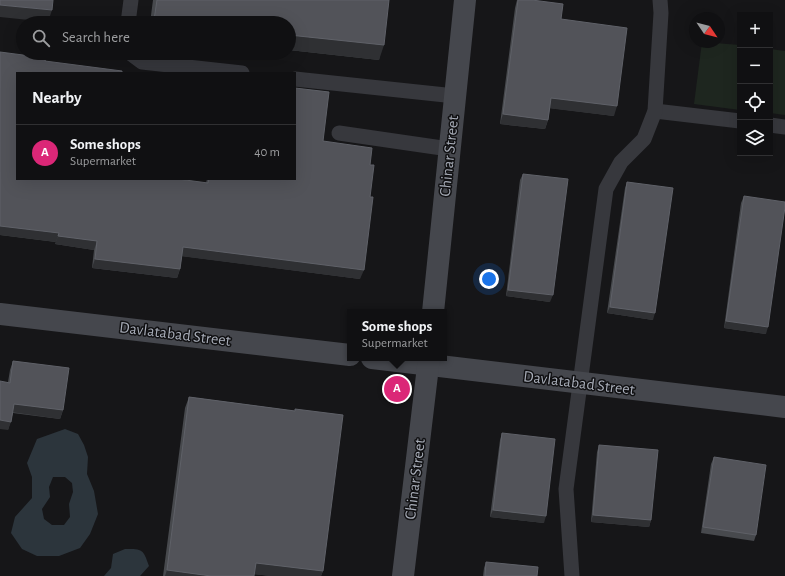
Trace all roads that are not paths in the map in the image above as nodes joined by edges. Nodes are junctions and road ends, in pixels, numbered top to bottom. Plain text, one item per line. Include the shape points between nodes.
1 (131, 0) edge
2 (465, 0) edge
3 (660, 0) edge
4 (129, 16) edge
5 (139, 60) edge
6 (233, 72) edge
7 (296, 79) edge
8 (455, 96) junction
9 (654, 110) junction
10 (737, 121) edge
11 (773, 125) edge
12 (785, 127) edge
13 (339, 133) dead end
14 (450, 149) junction
15 (433, 309) edge
16 (0, 314) edge
17 (347, 355) edge
18 (428, 361) edge
19 (580, 383) junction
20 (785, 406) edge
21 (403, 576) edge
22 (572, 576) edge

1 - 4 lane
2 - 8 street, Chinar Street
3 - 9 lane
5 - 6 lane
7 - 8 lane
8 - 14 street, Chinar Street
9 - 10 lane
9 - 19 lane via 644,139 621,162 606,189
11 - 12 lane
13 - 14 lane
14 - 15 street, Chinar Street
16 - 17 street, Davlatabad Street
18 - 19 street, Davlatabad Street
18 - 21 street, Chinar Street
19 - 20 street, Davlatabad Street
19 - 22 lane via 566,489

